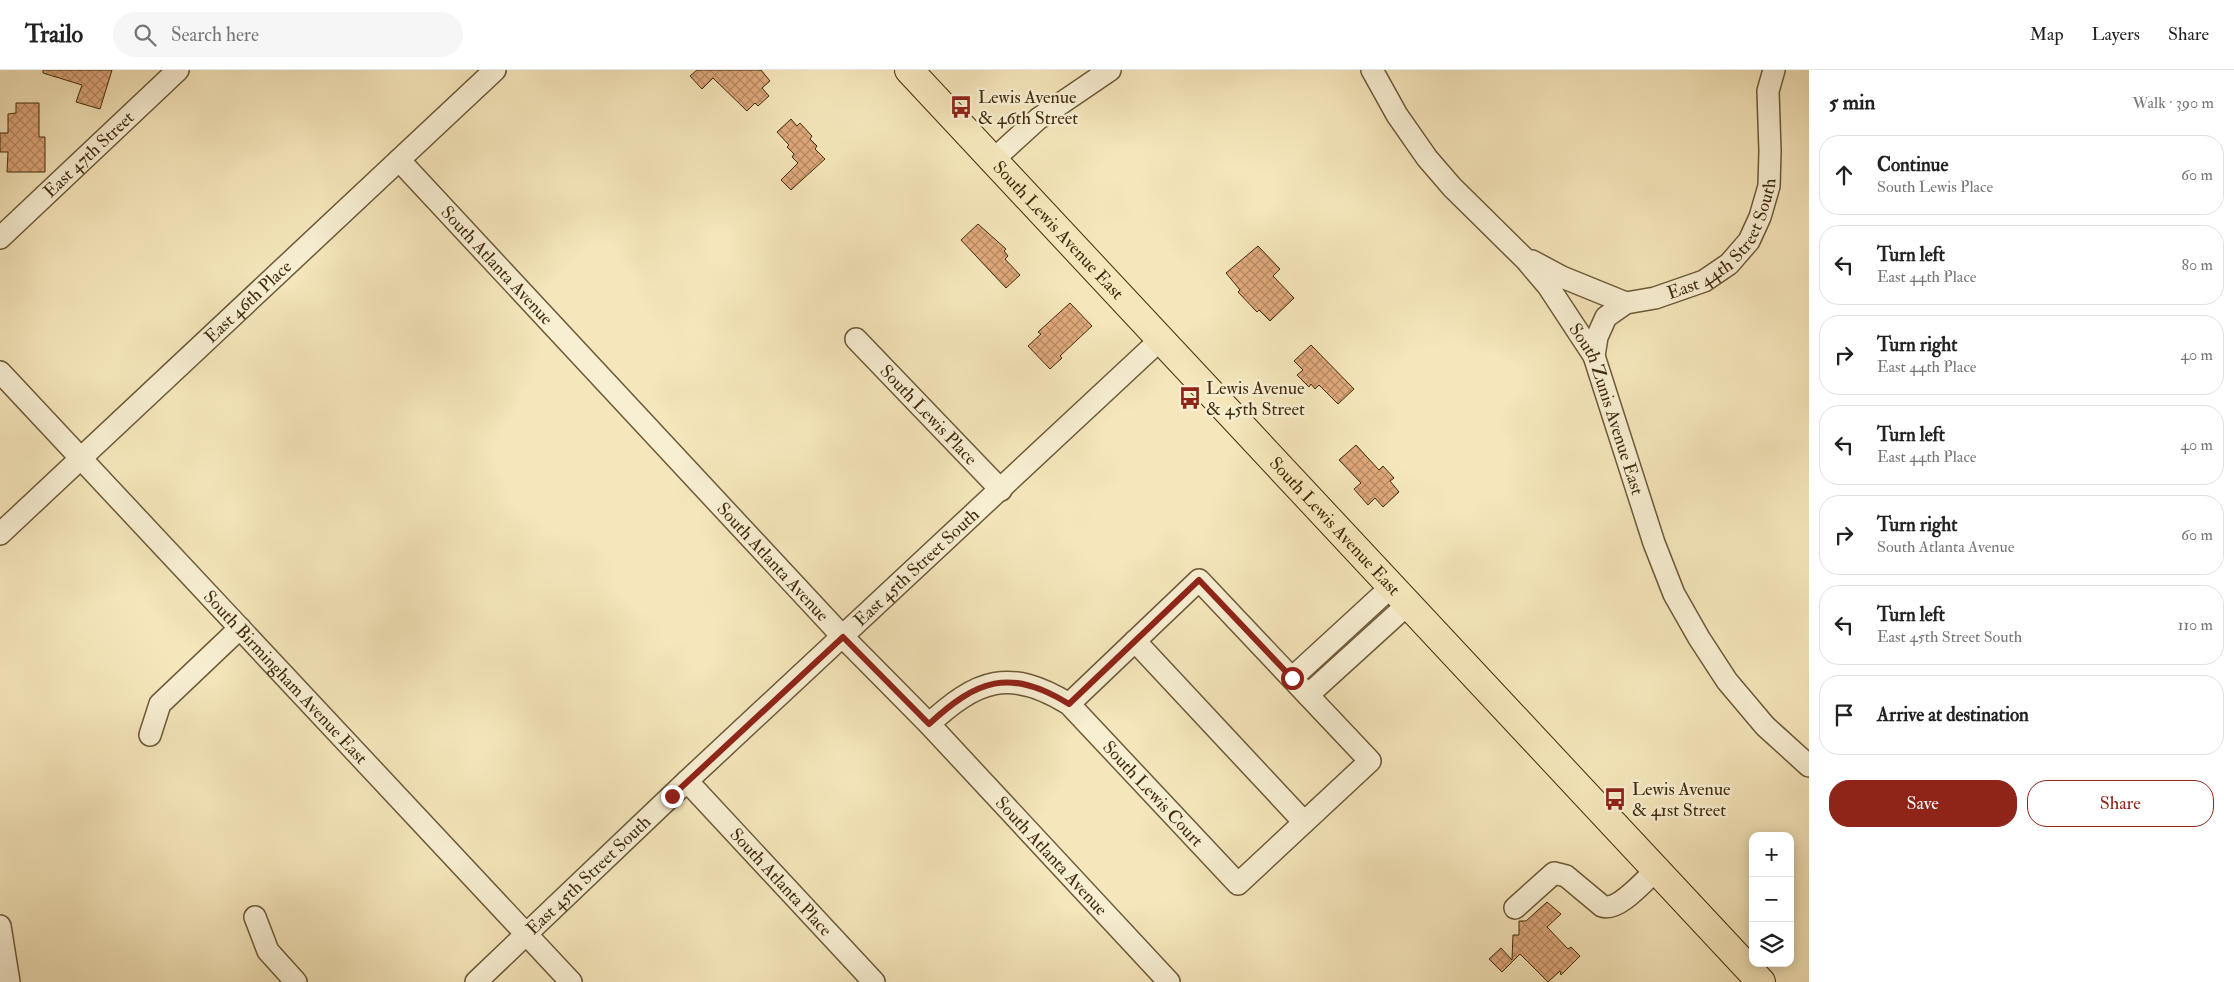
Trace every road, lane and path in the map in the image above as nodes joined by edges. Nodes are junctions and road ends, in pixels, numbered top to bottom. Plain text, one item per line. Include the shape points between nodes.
1 (178, 70) edge
2 (495, 70) edge
3 (909, 70) edge
4 (1110, 70) edge
5 (1372, 70) edge
6 (1774, 70) edge
7 (399, 160) junction
8 (993, 160) junction
9 (0, 238) edge
10 (1521, 254) junction
11 (1626, 303) junction
12 (856, 339) dead end
13 (1161, 339) junction
14 (1594, 356) junction
15 (0, 372) edge
16 (79, 458) junction
17 (1001, 490) junction
18 (0, 534) edge
19 (1399, 596) junction
20 (240, 628) junction
21 (1339, 635) junction
22 (843, 637) junction
23 (1134, 641) junction
24 (1355, 652) junction
25 (1292, 678) junction
26 (1308, 695) junction
27 (1069, 704) junction
28 (929, 724) junction
29 (150, 736) dead end
30 (1809, 766) edge
31 (687, 781) junction
32 (1304, 822) junction
33 (1656, 870) junction
34 (1515, 908) dead end
35 (255, 917) dead end
36 (0, 926) edge
37 (526, 934) junction
38 (8, 982) edge
39 (296, 982) edge
40 (476, 982) edge
41 (571, 982) edge
42 (874, 982) edge
43 (1169, 982) edge
44 (1761, 982) edge

1 - 9 street, East 47th Street
2 - 7 street, East 46th Place
3 - 8 main road, South Lewis Avenue East
4 - 8 street via 1038,119
5 - 10 street, South Zunis Avenue East via 1397,115 1427,158
6 - 11 street, East 44th Street South via 1768,91 1768,186 1760,217 1749,241 1729,264 1704,281 1654,298
7 - 16 street, East 46th Place
7 - 22 street, South Atlanta Avenue
8 - 13 main road, South Lewis Avenue East
10 - 11 street via 1562,277
10 - 14 street, South Zunis Avenue East via 1548,286
11 - 14 street, East 44th Street South via 1606,317 1597,337
12 - 17 street, South Lewis Place
13 - 17 street, East 45th Street South
13 - 19 main road, South Lewis Avenue East
14 - 30 street, South Zunis Avenue East via 1654,543 1674,594 1727,681 1765,726
15 - 16 street, South Birmingham Avenue East
16 - 18 street, East 46th Place
16 - 20 street, South Birmingham Avenue East
17 - 22 street, East 45th Street South
19 - 21 street
19 - 24 street
19 - 33 main road, South Lewis Avenue East
20 - 29 street via 160,704
20 - 37 street, South Birmingham Avenue East
21 - 24 street
21 - 25 street
22 - 28 street, South Atlanta Avenue
22 - 31 street, East 45th Street South
23 - 25 street via 1199,580
23 - 27 street
23 - 32 street
24 - 26 street
25 - 26 street
26 - 32 street via 1370,761
27 - 28 street, South Lewis Court via 1034,686 1010,682 984,686 963,695
27 - 32 street, South Lewis Court via 1238,884
28 - 43 street, South Atlanta Avenue
31 - 37 street, East 45th Street South
31 - 42 street, South Atlanta Place
33 - 34 street via 1616,905 1608,908 1566,876 1554,873
33 - 44 main road, South Lewis Avenue East
35 - 39 street via 268,951
36 - 38 street
37 - 40 street, East 45th Street South
37 - 41 street, South Birmingham Avenue East

